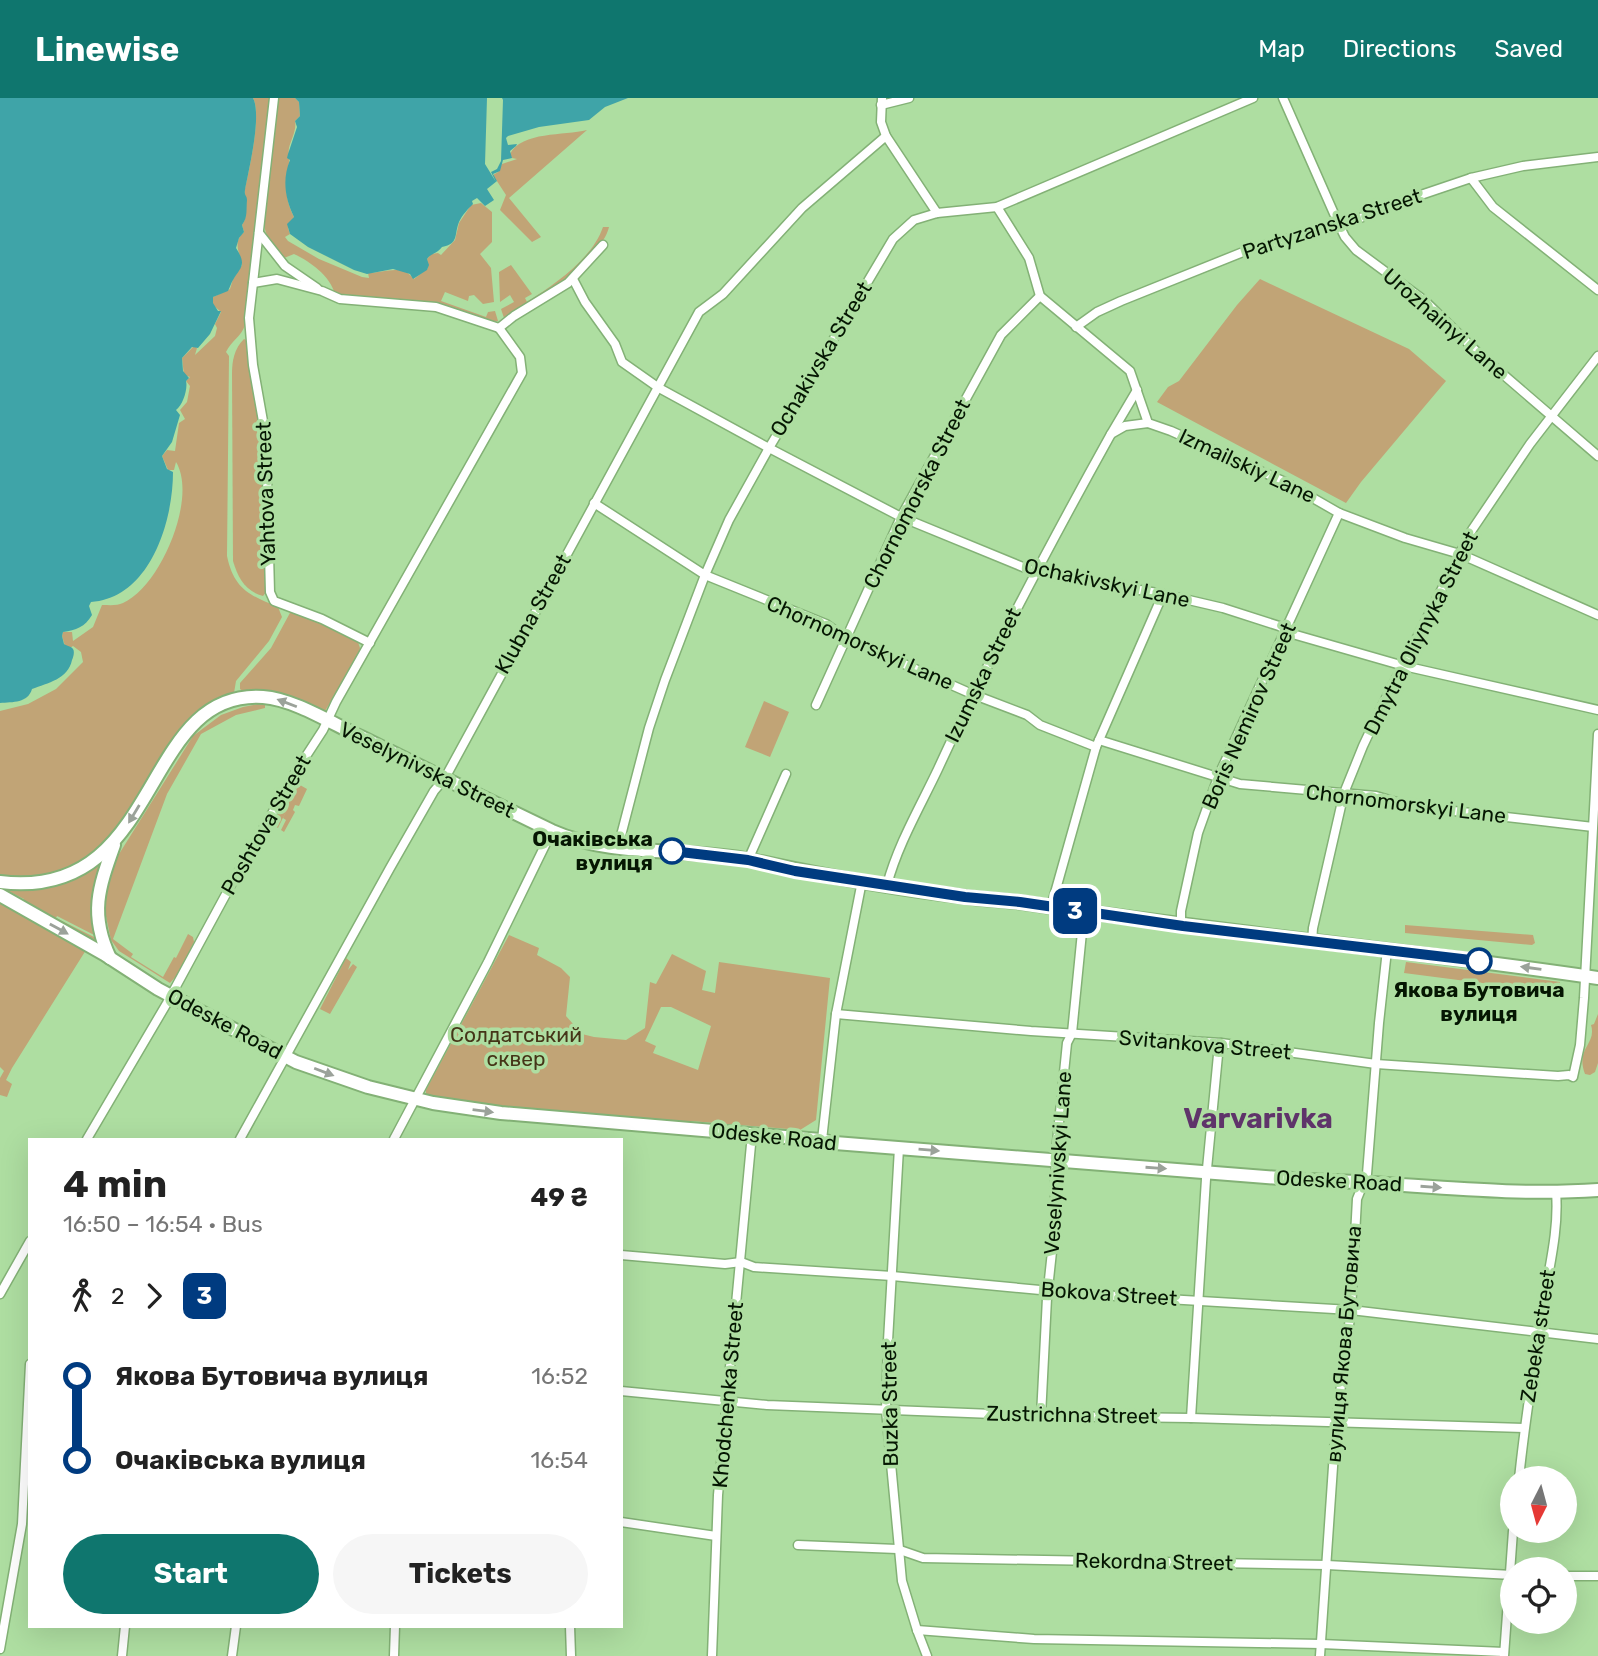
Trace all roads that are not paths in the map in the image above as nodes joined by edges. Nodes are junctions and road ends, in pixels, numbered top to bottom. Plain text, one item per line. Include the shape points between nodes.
1 (274, 98) edge
2 (909, 98) edge
3 (1253, 98) edge
4 (1283, 98) edge
5 (882, 102) edge
6 (1233, 102) edge
7 (886, 136) junction
8 (1598, 157) edge
9 (1471, 178) junction
10 (997, 207) junction
11 (937, 213) junction
12 (1339, 225) junction
13 (259, 233) junction
14 (603, 245) dead end
15 (573, 279) junction
16 (253, 283) junction
17 (1598, 290) edge
18 (322, 291) junction
19 (1040, 296) junction
20 (1076, 327) junction
21 (499, 328) junction
22 (1598, 356) edge
23 (659, 388) junction
24 (1137, 390) junction
25 (1552, 415) junction
26 (1147, 423) junction
27 (1111, 434) junction
28 (769, 448) junction
29 (1598, 456) edge
30 (594, 503) junction
31 (1339, 513) junction
32 (901, 516) junction
33 (1460, 554) junction
34 (1035, 572) junction
35 (705, 575) junction
36 (1163, 594) junction
37 (1598, 615) edge
38 (1287, 630) junction
39 (845, 638) junction
40 (370, 643) junction
41 (1404, 666) junction
42 (972, 694) junction
43 (816, 705) dead end
44 (1598, 710) edge
45 (328, 721) junction
46 (1598, 734) edge
47 (1098, 744) junction
48 (786, 774) dead end
49 (1218, 777) junction
50 (444, 778) junction
51 (1345, 793) junction
52 (1593, 827) junction
53 (552, 831) junction
54 (116, 841) junction
55 (618, 847) junction
56 (748, 860) junction
57 (862, 881) junction
58 (0, 882) edge
59 (887, 885) junction
60 (0, 895) edge
61 (1051, 907) junction
62 (1084, 912) junction
63 (1181, 925) junction
64 (1312, 942) junction
65 (1388, 950) junction
66 (110, 958) junction
67 (1592, 977) edge
68 (171, 996) junction
69 (836, 1014) junction
70 (1072, 1033) junction
71 (1222, 1043) junction
72 (284, 1056) junction
73 (1376, 1064) junction
74 (415, 1100) junction
75 (752, 1134) junction
76 (88, 1138) edge
77 (241, 1138) edge
78 (395, 1138) edge
79 (822, 1140) junction
80 (899, 1148) junction
81 (1056, 1161) junction
82 (1206, 1172) junction
83 (1365, 1181) junction
84 (1598, 1190) edge
85 (1556, 1192) junction
86 (28, 1245) edge
87 (623, 1255) edge
88 (741, 1262) junction
89 (892, 1276) junction
90 (1048, 1290) junction
91 (0, 1294) edge
92 (1199, 1300) junction
93 (1351, 1310) junction
94 (1539, 1332) junction
95 (1598, 1339) edge
96 (623, 1391) edge
97 (728, 1401) junction
98 (886, 1410) junction
99 (1041, 1416) junction
100 (1192, 1418) junction
101 (1336, 1423) junction
102 (1524, 1428) junction
103 (28, 1430) edge
104 (1520, 1466) edge
105 (623, 1522) edge
106 (716, 1536) junction
107 (798, 1545) dead end
108 (897, 1549) junction
109 (1327, 1565) junction
110 (1500, 1574) edge
111 (1577, 1576) edge
112 (1598, 1576) edge
113 (125, 1628) edge
114 (236, 1628) edge
115 (395, 1628) edge
116 (570, 1628) edge
117 (917, 1630) junction
118 (1506, 1634) edge
119 (1321, 1644) junction
120 (0, 1649) edge
121 (1504, 1654) edge
122 (122, 1656) edge
123 (232, 1656) edge
124 (394, 1656) edge
125 (570, 1656) edge
126 (712, 1656) edge
127 (928, 1656) edge
128 (1320, 1656) edge

1 - 13 street, Yahtova Street
2 - 5 street
3 - 6 street, Ochakivska Street
4 - 12 street, Urozhainyi Lane
5 - 7 street
6 - 10 street, Ochakivska Street
7 - 11 street
7 - 23 street, Klubna Street via 802,208 723,294 699,312
8 - 9 street, Partyzanska Street
9 - 12 street, Partyzanska Street
9 - 17 street via 1493,207
10 - 11 street, Ochakivska Street
10 - 19 street via 1029,258
11 - 28 street, Ochakivska Street via 914,220 893,239
12 - 20 street, Partyzanska Street via 1252,248 1121,301
12 - 25 street, Urozhainyi Lane via 1356,250 1425,301
13 - 16 street, Yahtova Street
13 - 18 street via 285,266
14 - 15 street
15 - 21 street
15 - 23 street, Ochakivskyi Lane via 622,362
16 - 18 street via 277,279
16 - 40 street, Yahtova Street via 250,327 267,443 271,598
18 - 21 street via 340,299 436,307
19 - 20 street
19 - 32 street, Chornomorska Street via 1001,335
20 - 24 street via 1130,371
21 - 40 street, Poshtova Street via 520,356 522,373
22 - 25 street, Dmytra Oliynyka Street
23 - 28 street, Ochakivskyi Lane
23 - 30 street, Klubna Street
24 - 26 street
24 - 27 street, Izumska Street
25 - 29 street, Urozhainyi Lane
25 - 33 street, Dmytra Oliynyka Street via 1506,478
26 - 27 street via 1125,426
26 - 31 street, Izmailskiy Lane via 1285,482
27 - 34 street, Izumska Street
28 - 32 street, Ochakivskyi Lane
28 - 35 street, Ochakivska Street
30 - 35 street, Chornomorskyi Lane
30 - 50 street, Klubna Street
31 - 33 street, Izmailskiy Lane
31 - 38 street, Boris Nemirov Street
32 - 34 street, Ochakivskyi Lane
32 - 39 street, Chornomorska Street
33 - 37 street, Izmailskiy Lane
33 - 41 street, Dmytra Oliynyka Street
34 - 36 street, Ochakivskyi Lane
34 - 42 street, Izumska Street
35 - 39 street, Chornomorskyi Lane via 826,624
35 - 55 street, Ochakivska Street via 649,728
36 - 38 street, Ochakivskyi Lane
36 - 47 street
38 - 41 street, Ochakivskyi Lane
38 - 49 street, Boris Nemirov Street
39 - 42 street, Chornomorskyi Lane
39 - 43 street, Chornomorska Street
40 - 45 street, Poshtova Street
41 - 44 street, Ochakivskyi Lane
41 - 51 street, Dmytra Oliynyka Street
42 - 47 street, Chornomorskyi Lane via 1027,715 1040,725
42 - 59 street, Izumska Street
45 - 50 highway, Veselynivska Street
45 -> 54 highway, Veselynivska Street via 265,697 237,699 216,708 180,738
45 - 68 street, Poshtova Street
46 - 52 street
47 - 49 street, Chornomorskyi Lane
47 - 61 street
48 - 56 street
49 - 51 street, Chornomorskyi Lane via 1240,784
49 - 63 street, Boris Nemirov Street via 1198,833
50 - 53 highway, Veselynivska Street
50 - 72 street, Klubna Street
51 - 52 street, Chornomorskyi Lane via 1388,798 1410,806
51 - 64 street, Dmytra Oliynyka Street
52 - 67 street
53 - 55 highway, Veselynivska Street via 581,842
53 - 74 street
54 - 58 highway via 86,866 64,876 30,883
54 - 66 highway via 98,894 99,919
55 - 56 highway, Veselynivska Street
56 - 57 highway, Veselynivska Street
57 - 59 highway, Veselynivska Street
57 - 69 street
59 - 61 highway, Veselynivska Street
60 -> 66 highway, Odeske Road
61 - 62 highway, Veselynivska Street
62 - 63 highway, Veselynivska Street
62 - 70 street, Veselynivskyi Lane
63 - 64 highway, Veselynivska Street
64 - 65 highway, Veselynivska Street
67 -> 65 highway, Veselynivska Street
65 - 73 street, вулиця Якова Бутовича
66 - 68 highway, Odeske Road
67 - 73 street, Svitankova Street via 1573,1077
68 - 72 highway, Odeske Road
68 - 76 street, Poshtova Street
69 - 70 street, Svitankova Street
69 - 79 street
70 - 71 street, Svitankova Street
70 - 81 street, Veselynivskyi Lane via 1067,1043
71 - 73 street, Svitankova Street
71 - 82 street
72 -> 74 highway, Odeske Road
72 - 77 street, Klubna Street
73 - 83 street, вулиця Якова Бутовича
74 -> 75 highway, Odeske Road via 501,1113
74 - 78 street
75 - 79 highway, Odeske Road
75 - 88 street, Khodchenka Street
79 - 80 highway, Odeske Road
80 -> 81 highway, Odeske Road
80 - 89 street, Buzka Street
81 -> 82 highway, Odeske Road
81 - 90 street, Veselynivskyi Lane
82 - 83 highway, Odeske Road
82 - 92 street
83 -> 85 highway, Odeske Road
83 - 93 street, вулиця Якова Бутовича via 1357,1199
84 - 85 highway, Odeske Road
85 - 94 street, Zebeka street
86 - 91 street
87 - 88 street, Bokova Street
88 - 89 street, Bokova Street via 754,1267
88 - 97 street, Khodchenka Street
89 - 90 street, Bokova Street
89 - 98 street, Buzka Street
90 - 92 street, Bokova Street
90 - 99 street, Veselynivskyi Lane
92 - 93 street, Bokova Street
92 - 100 street
93 - 94 street, Bokova Street
93 - 101 street, вулиця Якова Бутовича
94 - 95 street, Bokova Street
94 - 102 street, Zebeka street
96 - 97 street, Zustrichna Street
97 - 98 street, Zustrichna Street
97 - 106 street, Khodchenka Street
98 - 99 street, Zustrichna Street
98 - 108 street, Buzka Street
99 - 100 street, Zustrichna Street
100 - 101 street, Zustrichna Street
101 - 102 street, Zustrichna Street
101 - 109 street, вулиця Якова Бутовича
102 - 104 street, Zebeka street
103 - 120 street via 21,1532
105 - 106 street
106 - 126 street, Khodchenka Street
107 - 108 street, Rekordna Street
108 - 109 street, Rekordna Street via 923,1558
108 - 117 street, Buzka Street
109 - 110 street, Rekordna Street
109 - 119 street, вулиця Якова Бутовича
111 - 112 street
113 - 122 street
114 - 123 street
115 - 124 street
116 - 125 street
117 - 119 street via 1034,1639
117 - 127 street, Buzka Street
118 - 121 street
119 - 121 street
119 - 128 street, вулиця Якова Бутовича

